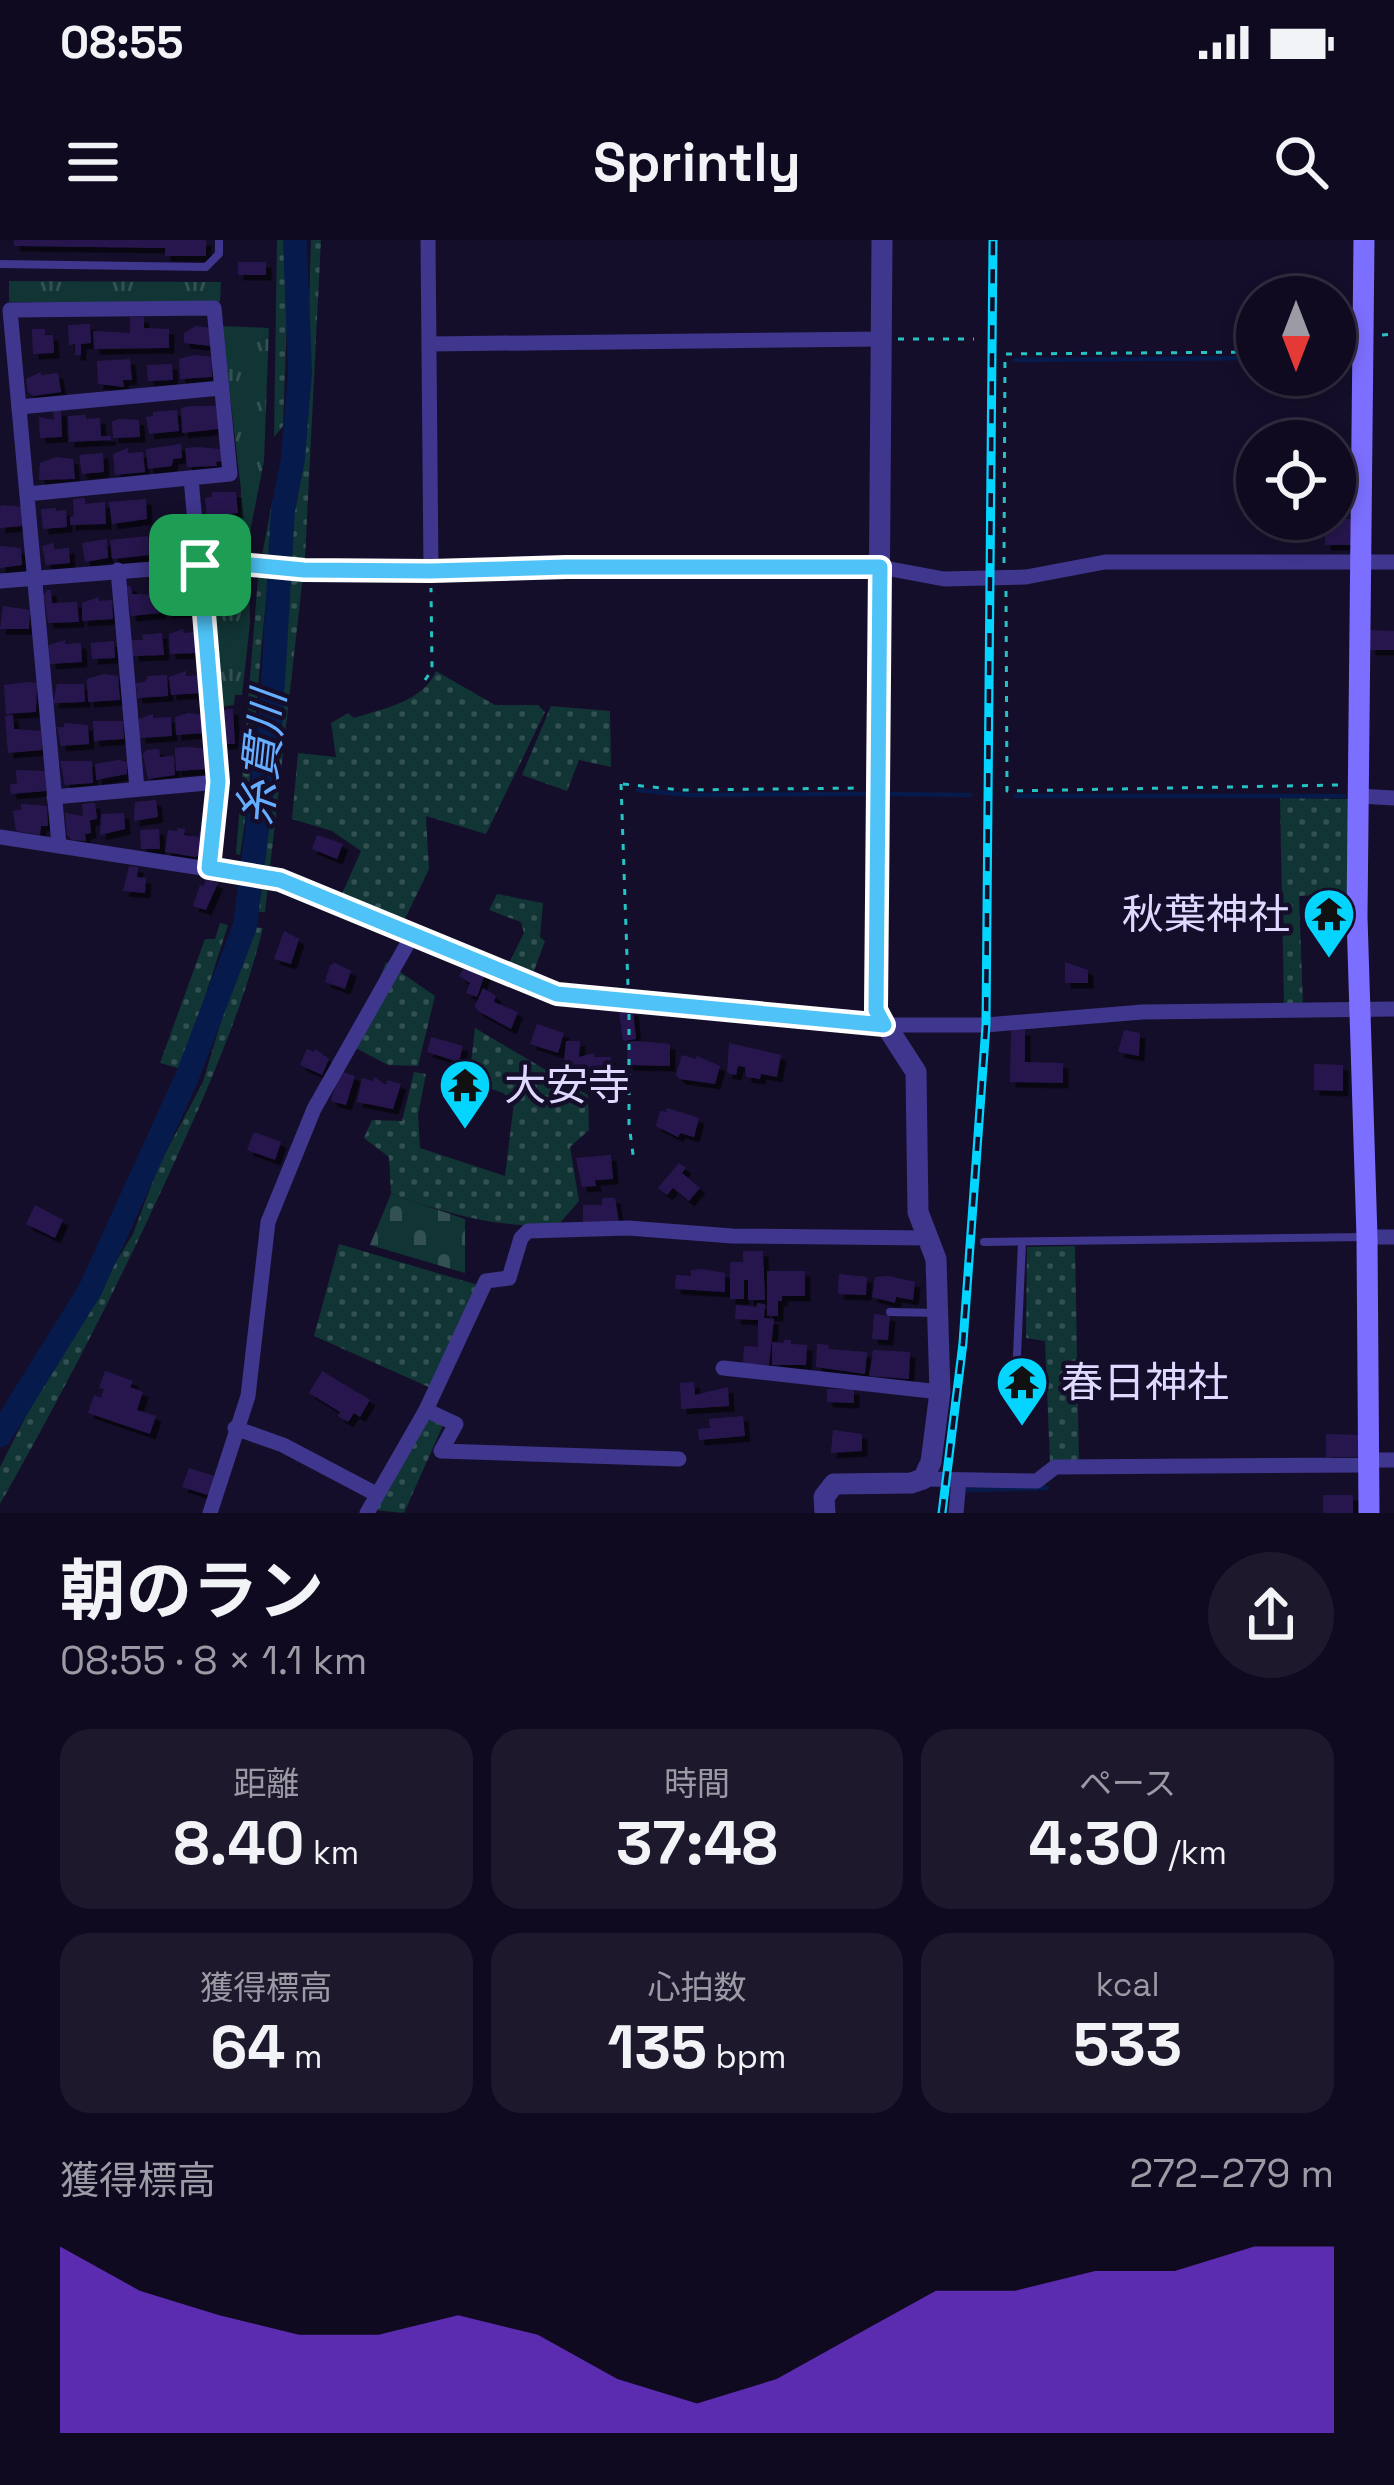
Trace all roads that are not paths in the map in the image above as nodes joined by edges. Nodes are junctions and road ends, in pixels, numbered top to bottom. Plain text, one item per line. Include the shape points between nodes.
1 (219, 240) edge
2 (428, 240) edge
3 (882, 240) edge
4 (1364, 240) edge
5 (0, 263) edge
6 (882, 339) junction
7 (429, 344) junction
8 (221, 388) junction
9 (20, 407) junction
10 (191, 478) junction
11 (28, 494) junction
12 (1361, 562) junction
13 (1394, 562) edge
14 (200, 565) junction
15 (880, 567) junction
16 (118, 570) junction
17 (431, 571) junction
18 (34, 579) junction
19 (0, 581) edge
20 (218, 782) junction
21 (137, 789) junction
22 (1358, 790) junction
23 (54, 797) junction
24 (1394, 798) edge
25 (0, 837) edge
26 (59, 845) junction
27 (209, 868) junction
28 (413, 934) junction
29 (1358, 1008) junction
30 (1394, 1009) edge
31 (884, 1025) junction
32 (1394, 1237) edge
33 (928, 1238) junction
34 (1366, 1238) junction
35 (984, 1241) dead end
36 (1022, 1241) junction
37 (890, 1312) dead end
38 (939, 1312) junction
39 (723, 1368) dead end
40 (1016, 1378) dead end
41 (940, 1392) junction
42 (426, 1410) junction
43 (235, 1428) junction
44 (680, 1459) dead end
45 (1394, 1460) edge
46 (1371, 1463) junction
47 (923, 1478) junction
48 (959, 1480) junction
49 (376, 1494) junction
50 (210, 1513) edge
51 (367, 1513) edge
52 (825, 1513) edge
53 (956, 1513) edge
54 (1369, 1513) edge

1 - 5 lane via 219,254 206,267
2 - 7 street
3 - 6 street
4 - 12 main road
6 - 7 street
6 - 15 street
7 - 17 street
8 - 9 street
8 - 9 street via 214,308 10,310
8 - 10 street via 230,474
9 - 11 street
10 - 11 street
10 - 14 street
11 - 18 street
12 - 13 street
12 - 15 street via 1106,562 944,579
12 - 22 main road
14 - 16 street
14 - 17 street
14 - 20 street
15 - 17 street
15 - 31 street via 876,1010
16 - 18 street
16 - 21 street
18 - 19 street
18 - 23 street
20 - 21 street
20 - 27 street
21 - 23 street
22 - 24 street
22 - 29 main road
23 - 26 street
25 - 26 street
26 - 27 street
27 - 28 street via 280,880
28 - 31 street via 557,994
28 - 43 street via 314,1109 268,1222 248,1396
29 - 30 street
29 - 31 street
29 - 34 main road
31 - 33 street via 916,1072 917,1212
32 - 34 street
33 - 38 street
33 - 42 street via 528,1231 509,1278 486,1281
34 - 36 lane
34 - 46 main road
35 - 36 lane
36 - 40 lane
37 - 38 lane
38 - 41 street
39 - 41 street
41 - 47 street
42 - 44 street via 456,1424 441,1451
42 - 49 street
43 - 49 street
43 - 50 street
45 - 46 street
46 - 48 street via 1054,1467 1037,1481
46 - 54 main road
47 - 48 street
47 - 52 street via 834,1484
48 - 53 street
49 - 51 street

